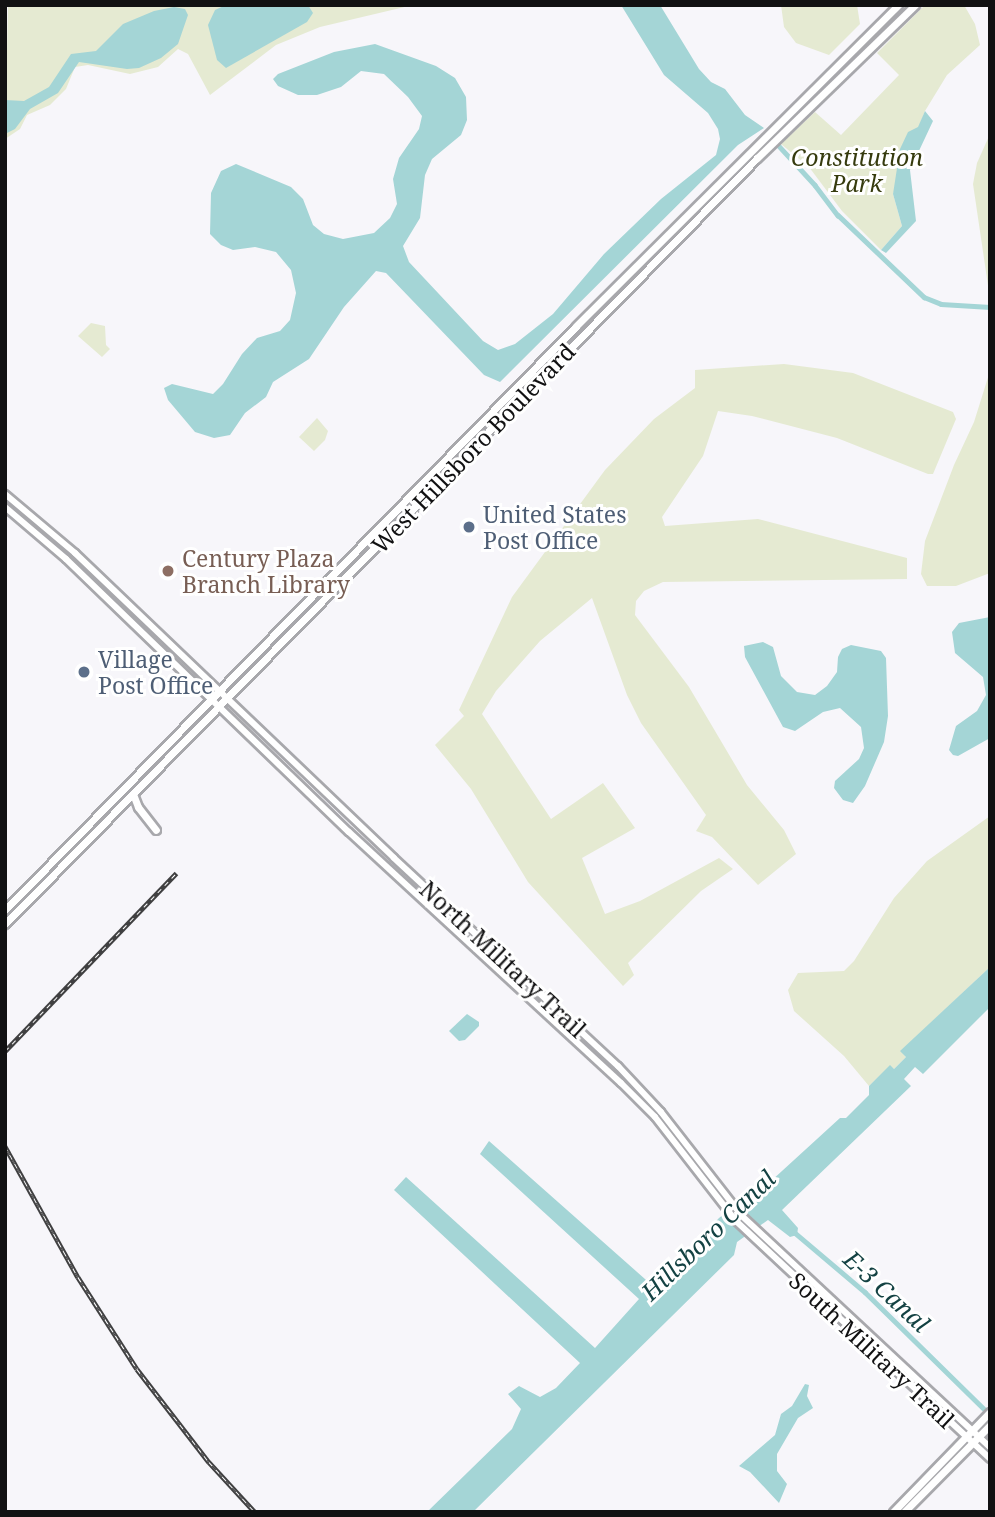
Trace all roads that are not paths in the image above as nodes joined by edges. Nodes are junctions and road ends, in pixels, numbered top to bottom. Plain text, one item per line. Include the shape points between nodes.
1 (898, 5) edge
2 (915, 5) edge
3 (728, 174) junction
4 (715, 203) junction
5 (452, 453) junction
6 (439, 466) junction
7 (449, 472) junction
8 (440, 481) junction
9 (5, 494) edge
10 (5, 507) edge
11 (219, 691) junction
12 (211, 699) junction
13 (227, 699) junction
14 (219, 707) junction
15 (133, 794) junction
16 (156, 830) dead end
17 (39, 876) junction
18 (35, 894) junction
19 (5, 910) edge
20 (5, 924) edge
21 (728, 1205) junction
22 (758, 1238) junction
23 (990, 1412) edge
24 (990, 1426) edge
25 (972, 1430) junction
26 (979, 1436) junction
27 (965, 1437) junction
28 (972, 1443) junction
29 (990, 1447) edge
30 (990, 1459) edge
31 (893, 1512) edge
32 (904, 1512) edge

1 - 3 main road, West Hillsboro Boulevard
2 - 4 main road, West Hillsboro Boulevard
3 - 4 main road
3 - 5 main road, West Hillsboro Boulevard
4 - 7 main road, West Hillsboro Boulevard
5 - 6 main road, West Hillsboro Boulevard
5 - 7 main road
6 - 8 main road
6 - 11 main road, West Hillsboro Boulevard
7 - 8 main road, West Hillsboro Boulevard
8 - 13 main road, West Hillsboro Boulevard
9 - 11 street via 75,553
10 - 12 street via 66,559
11 - 12 main road, West Hillsboro Boulevard
11 - 13 street
12 - 14 street
12 - 17 main road, West Hillsboro Boulevard
13 - 14 main road, West Hillsboro Boulevard
13 - 21 street, North Military Trail via 640,1088
14 - 15 main road, West Hillsboro Boulevard
14 - 21 street, North Military Trail via 621,1083
15 - 16 main road
15 - 18 main road, West Hillsboro Boulevard
17 - 18 main road
17 - 19 main road, West Hillsboro Boulevard
18 - 20 main road, West Hillsboro Boulevard
21 - 22 street, North Military Trail
22 - 25 street, South Military Trail
22 - 27 street, South Military Trail
23 - 25 main road
24 - 26 main road
25 - 26 street, South Military Trail
25 - 27 main road
26 - 28 main road
26 - 29 street, South Military Trail
27 - 28 street, South Military Trail
27 - 31 main road
28 - 30 street, South Military Trail
28 - 32 main road

